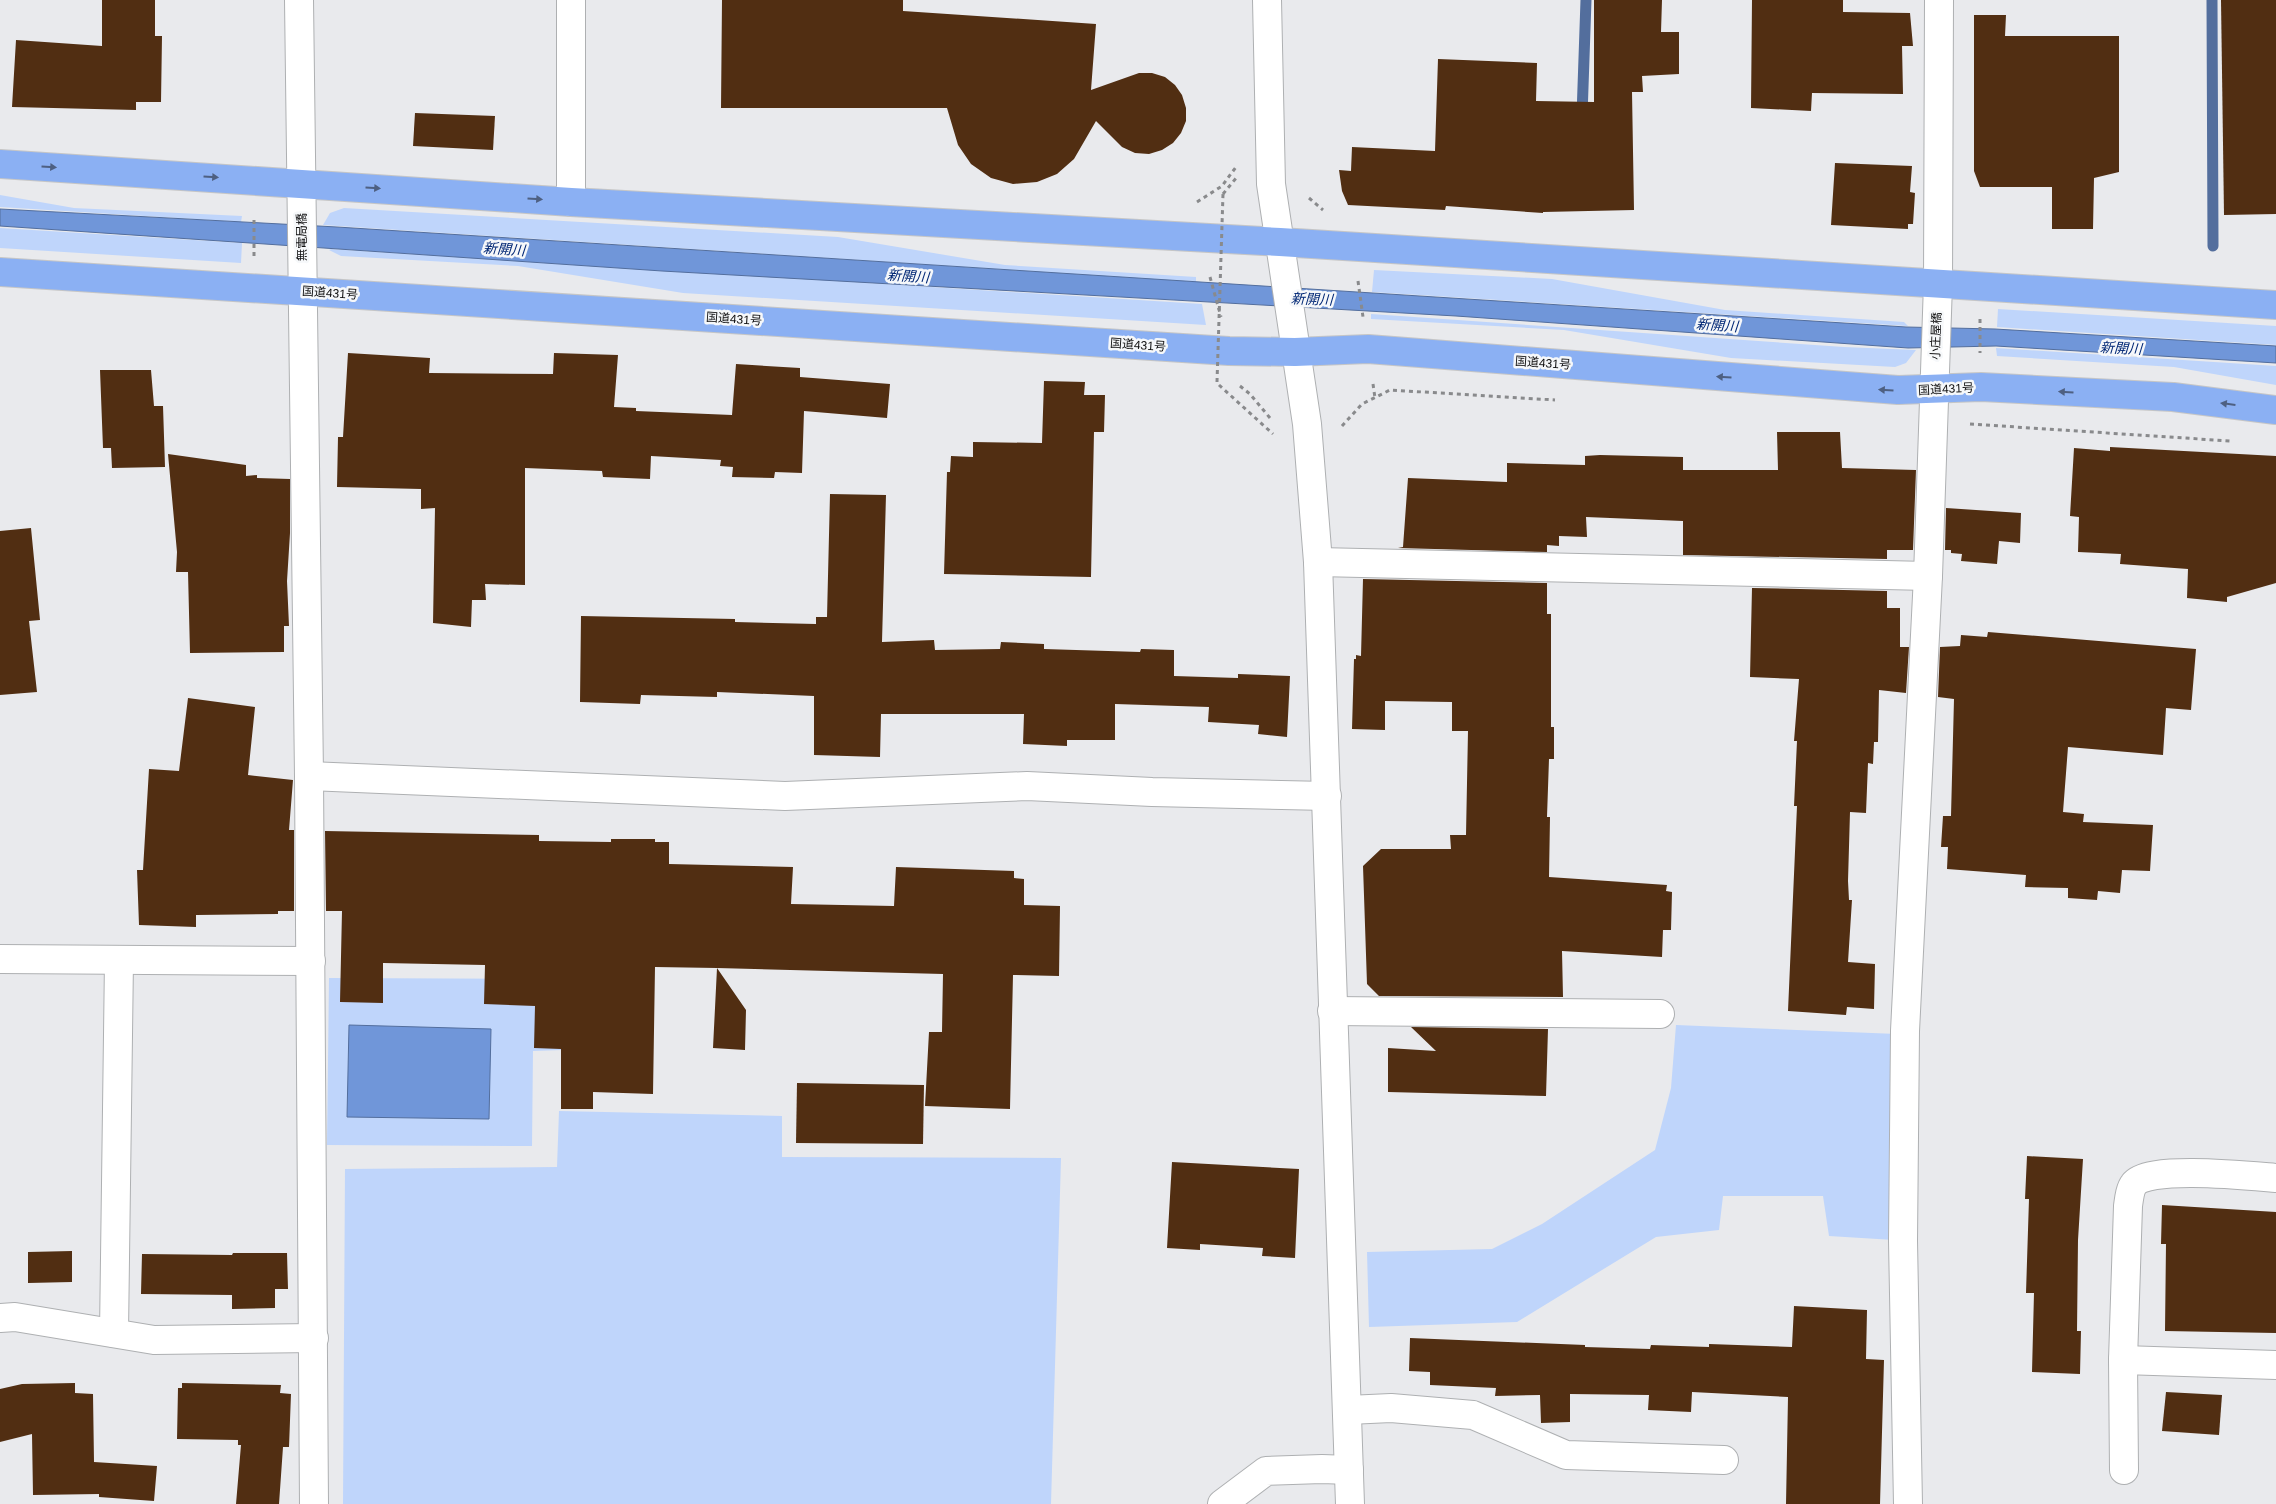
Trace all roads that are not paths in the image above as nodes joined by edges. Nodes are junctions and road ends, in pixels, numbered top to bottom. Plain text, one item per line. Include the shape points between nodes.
1 (299, 0) edge
2 (571, 0) edge
3 (1267, 0) edge
4 (1939, 0) edge
5 (0, 164) edge
6 (302, 191) junction
7 (570, 202) junction
8 (1282, 253) junction
9 (0, 272) edge
10 (302, 283) junction
11 (1938, 294) junction
12 (2276, 305) edge
13 (1294, 343) junction
14 (1934, 379) junction
15 (2276, 410) edge
16 (1318, 562) junction
17 (1928, 576) junction
18 (309, 776) junction
19 (1327, 796) junction
20 (0, 959) edge
21 (119, 960) junction
22 (311, 961) junction
23 (1332, 1011) junction
24 (1660, 1014) dead end
25 (2276, 1178) edge
26 (0, 1318) edge
27 (114, 1333) junction
28 (314, 1338) junction
29 (2123, 1360) junction
30 (2276, 1365) edge
31 (1348, 1410) junction
32 (1724, 1460) dead end
33 (1349, 1470) junction
34 (2124, 1470) dead end
35 (314, 1504) edge
36 (1222, 1504) edge
37 (1350, 1504) edge
38 (1908, 1504) edge

1 - 6 street, 無電局橋
2 - 7 street
3 - 8 street via 1271,184
4 - 11 street, 小庄屋橋
5 -> 6 highway
6 -> 7 highway
6 - 10 street, 無電局橋
7 - 8 highway
8 - 11 highway
8 - 13 street
9 - 10 highway, 国道431号
10 - 13 highway, 国道431号 via 1229,351
10 - 18 street, 無電局橋
11 - 12 highway
11 - 14 street, 小庄屋橋
14 -> 13 highway, 国道431号 via 1898,390
13 - 16 street via 1307,424
15 -> 14 highway, 国道431号 via 2172,397 1980,387
14 - 17 street, 小庄屋橋
16 - 17 street
16 - 19 street
17 - 38 street, 小庄屋橋 via 1905,1031 1903,1250
18 - 19 street via 785,796 1027,786
18 - 22 street, 無電局橋
19 - 23 street
20 - 21 street
21 - 22 street
21 - 27 street
22 - 28 street, 無電局橋
23 - 24 street
23 - 31 street
25 - 29 street via 2165,1173 2144,1176 2134,1183 2128,1206
26 - 27 street via 15,1317
27 - 28 street via 154,1340
28 - 35 street, 無電局橋
29 - 30 street
29 - 34 street
31 - 32 street via 1390,1408 1473,1416 1566,1455
31 - 33 street
33 - 36 street via 1266,1471
33 - 37 street

